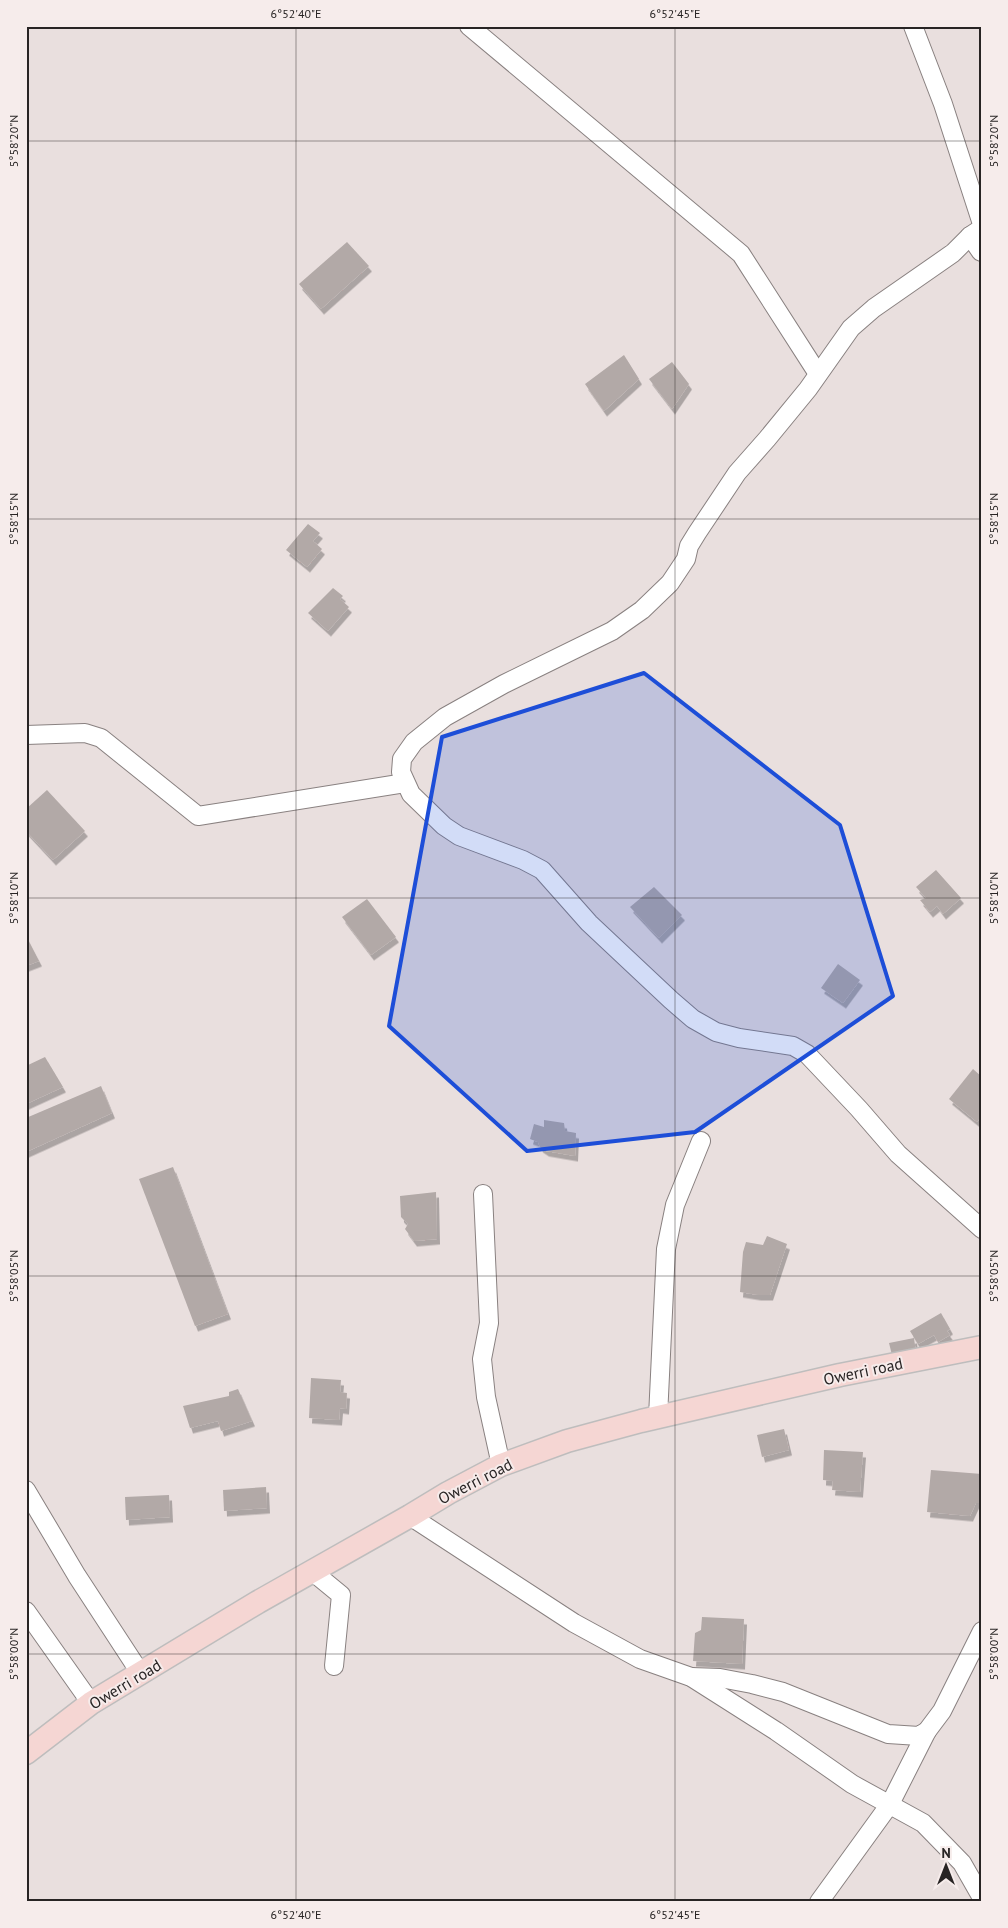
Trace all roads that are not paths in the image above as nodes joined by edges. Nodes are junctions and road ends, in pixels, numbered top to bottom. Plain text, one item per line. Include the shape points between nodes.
1 (469, 26) edge
2 (913, 26) edge
3 (980, 240) edge
4 (818, 374) junction
5 (26, 735) edge
6 (405, 783) junction
7 (701, 1142) dead end
8 (483, 1194) dead end
9 (982, 1229) edge
10 (982, 1347) edge
11 (658, 1417) junction
12 (501, 1465) junction
13 (26, 1490) edge
14 (410, 1516) junction
15 (313, 1572) junction
16 (26, 1611) edge
17 (982, 1631) edge
18 (334, 1666) dead end
19 (141, 1674) junction
20 (691, 1678) junction
21 (92, 1703) junction
22 (927, 1731) junction
23 (26, 1753) edge
24 (890, 1804) junction
25 (982, 1898) edge
26 (818, 1902) edge

1 - 4 street via 741,254
2 - 3 street via 943,104
3 - 4 street via 954,253 874,308 851,328
4 - 6 street via 737,473 689,546 686,559 670,583 642,610 612,631 504,684 446,717 414,742 402,758 401,772
5 - 6 street via 85,733 101,738 198,816
6 - 9 street via 423,807 458,836 542,870 589,923 693,1019 716,1032 793,1046 807,1054 898,1154
7 - 11 street via 675,1206 666,1249
8 - 12 street via 489,1323 482,1359 486,1397
10 - 11 main road, Owerri road via 840,1375
11 - 12 main road, Owerri road via 567,1441
12 - 14 main road, Owerri road
13 - 19 street via 76,1576
14 - 15 main road, Owerri road
14 - 20 street via 574,1623 640,1659
15 - 18 street via 341,1595
15 - 19 main road, Owerri road
16 - 21 street
17 - 22 street via 942,1711
19 - 21 main road, Owerri road
20 - 22 street via 720,1678 783,1692 888,1734 919,1736
20 - 24 street via 852,1784
21 - 23 main road, Owerri road
22 - 24 street
24 - 25 street via 923,1823 962,1863
24 - 26 street

